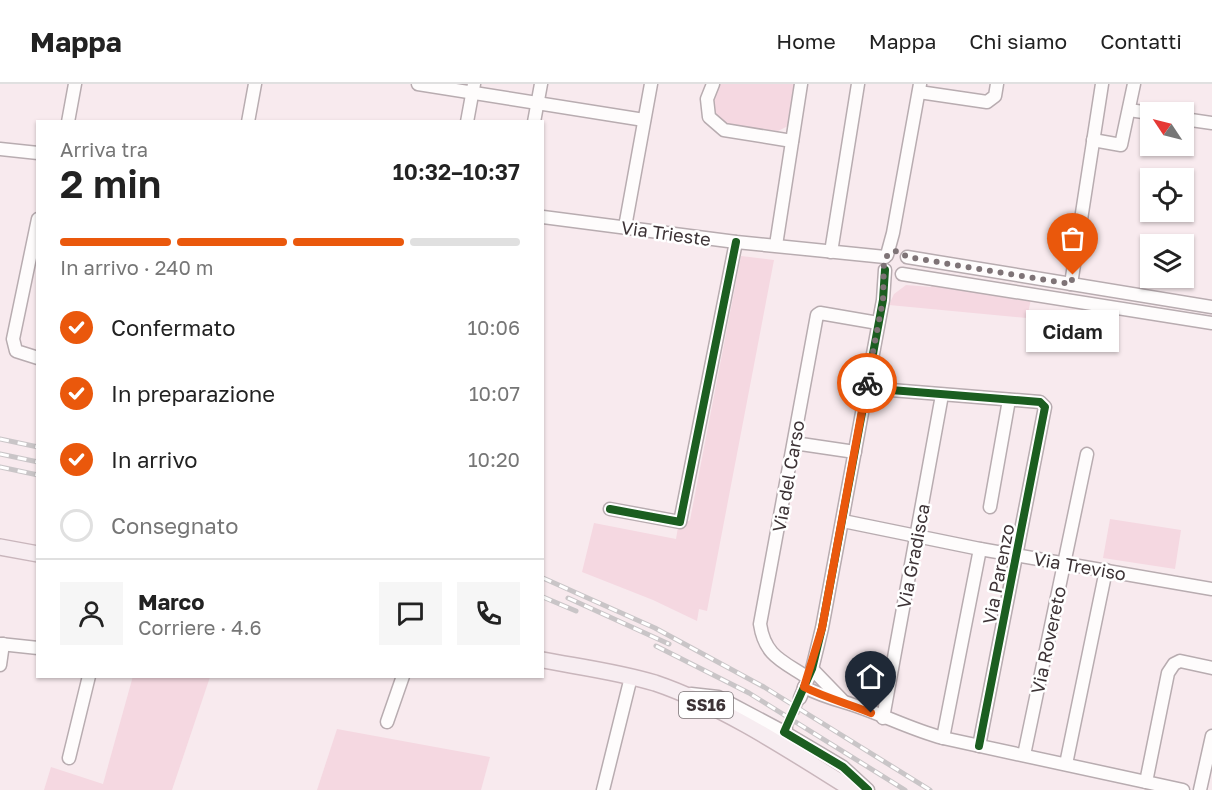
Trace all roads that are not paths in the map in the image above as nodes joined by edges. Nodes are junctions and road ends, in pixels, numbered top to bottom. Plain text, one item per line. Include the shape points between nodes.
1 (75, 84) edge
2 (255, 84) edge
3 (418, 84) edge
4 (541, 84) edge
5 (651, 84) edge
6 (713, 84) edge
7 (801, 84) edge
8 (858, 84) edge
9 (1102, 84) edge
10 (1134, 84) edge
11 (473, 88) edge
12 (920, 88) edge
13 (996, 90) edge
14 (537, 102) junction
15 (1129, 110) junction
16 (1140, 112) edge
17 (68, 120) edge
18 (248, 120) edge
19 (467, 120) edge
20 (534, 120) edge
21 (644, 120) junction
22 (1194, 120) edge
23 (1212, 123) edge
24 (1093, 140) junction
25 (792, 141) junction
26 (0, 148) edge
27 (36, 153) edge
28 (544, 217) edge
29 (625, 227) junction
30 (36, 229) edge
31 (893, 233) junction
32 (736, 242) junction
33 (776, 245) junction
34 (831, 252) junction
35 (905, 255) junction
36 (885, 262) junction
37 (900, 275) junction
38 (1071, 284) junction
39 (883, 300) junction
40 (1212, 307) edge
41 (878, 323) junction
42 (1212, 323) edge
43 (36, 357) edge
44 (866, 388) junction
45 (942, 395) junction
46 (1009, 400) junction
47 (795, 443) junction
48 (855, 452) junction
49 (1087, 454) dead end
50 (990, 507) dead end
51 (610, 509) dead end
52 (843, 521) junction
53 (917, 534) junction
54 (0, 547) edge
55 (980, 549) junction
56 (36, 554) edge
57 (1017, 555) junction
58 (1064, 563) junction
59 (1106, 570) junction
60 (1212, 589) edge
61 (2, 644) edge
62 (36, 648) edge
63 (544, 660) edge
64 (0, 665) edge
65 (1212, 668) edge
66 (631, 677) junction
67 (89, 678) edge
68 (402, 678) edge
69 (806, 683) junction
70 (681, 693) junction
71 (844, 702) junction
72 (883, 718) junction
73 (387, 722) dead end
74 (1212, 736) edge
75 (943, 738) junction
76 (979, 746) junction
77 (1024, 755) junction
78 (69, 759) dead end
79 (1066, 764) junction
80 (1146, 782) junction
81 (603, 790) edge
82 (853, 790) edge
83 (868, 790) edge
84 (1183, 790) edge
85 (1200, 790) edge

1 - 17 street
2 - 18 street
3 - 11 street
4 - 14 street
5 - 21 street
6 - 25 street via 707,99 709,117 724,130
7 - 25 street
8 - 34 street
9 - 24 street
10 - 15 street
11 - 14 street
11 - 19 street
12 - 13 street via 987,102
12 - 31 street
14 - 20 street
14 - 21 street
15 - 16 street
15 - 24 street via 1121,145
21 - 29 street
22 - 23 street
24 - 38 street
25 - 33 street
26 - 27 street
28 - 29 street, Via Trieste
29 - 32 street, Via Trieste
30 - 43 street via 13,339 16,351
31 - 35 street
31 - 36 street
32 - 33 street, Via Trieste
32 - 51 street via 680,522
33 - 34 street, Via Trieste
34 - 36 street, Via Trieste
35 - 36 street via 893,251
35 - 37 street via 908,264
35 - 38 street
36 - 37 street via 890,275
36 - 39 street
37 - 39 street
37 - 42 street
38 - 40 street
39 - 41 street
41 - 44 street
41 - 47 street, Via del Carso via 816,315
44 - 45 street
44 - 48 street
45 - 46 street
45 - 53 street, Via Gradisca
46 - 50 street
46 - 57 street, Via Parenzo via 1040,402 1045,407
47 - 48 street
47 - 69 street, Via del Carso via 760,624 769,652
48 - 52 street
49 - 58 street, Via Rovereto
52 - 53 street, Via Treviso
52 - 69 street
53 - 55 street, Via Treviso
53 - 72 street, Via Gradisca
54 - 56 main road
55 - 57 street, Via Treviso
55 - 75 street
57 - 58 street, Via Treviso
57 - 76 street, Via Parenzo
58 - 59 street, Via Treviso
58 - 77 street, Via Rovereto
59 - 60 street, Via Treviso
59 - 79 street
61 - 62 street
61 - 64 street
63 - 66 main road, SS16
65 - 80 street via 1180,661 1168,673
66 - 70 main road, SS16
66 - 81 street
67 - 78 street
68 - 73 street
69 - 71 street
69 - 71 street via 828,699
70 - 82 main road, SS16
70 - 83 street via 718,697 785,730 843,767
71 - 72 street
72 - 75 street
74 - 85 street
75 - 76 street
76 - 77 street
77 - 79 street
79 - 80 street
80 - 84 street

